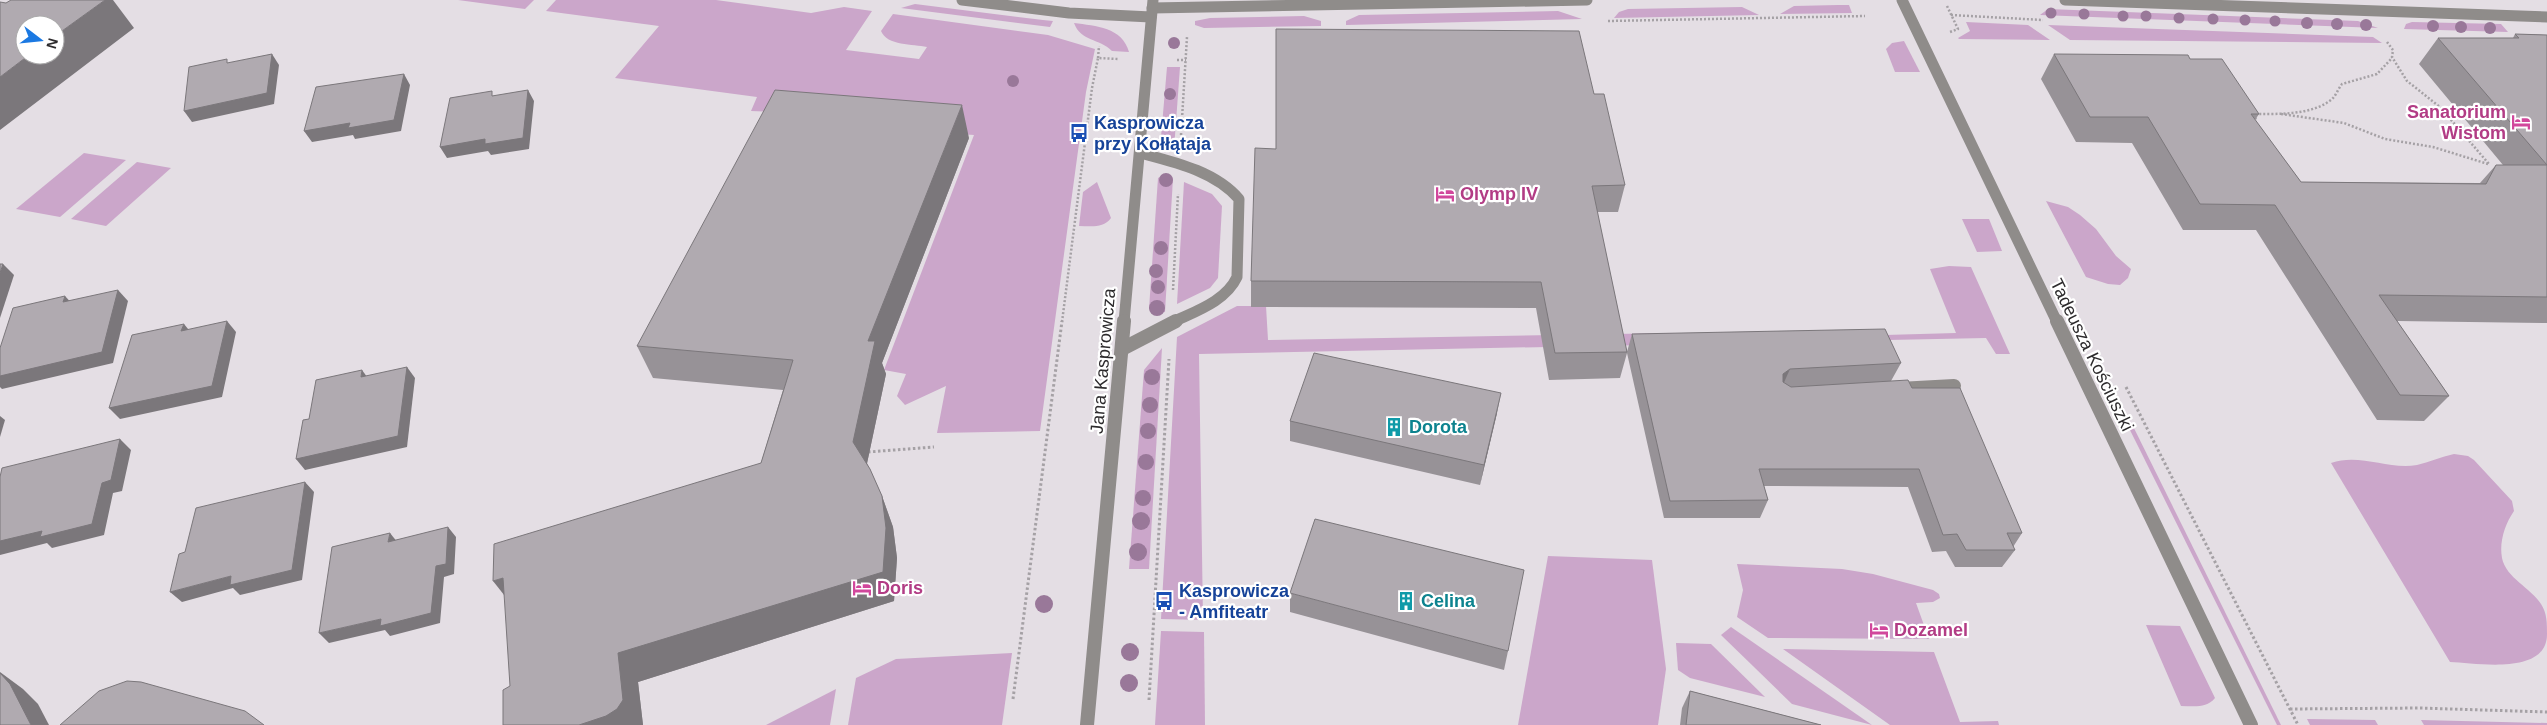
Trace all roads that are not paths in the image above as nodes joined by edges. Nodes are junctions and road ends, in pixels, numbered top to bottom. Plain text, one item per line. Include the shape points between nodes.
1 (962, 0) edge
2 (1587, 0) edge
3 (1902, 0) edge
4 (2065, 0) edge
5 (1152, 9) edge
6 (2547, 17) edge
7 (1140, 153) junction
8 (1122, 349) junction
9 (1954, 386) edge
10 (1887, 390) edge
11 (1087, 725) edge
12 (2251, 725) edge

1 - 5 street via 1076,14
2 - 5 street
3 - 12 street, Tadeusza Kościuszki
4 - 6 street
5 - 7 street, Jana Kasprowicza
7 - 8 street, Jana Kasprowicza
7 - 8 street via 1192,170 1234,191 1239,199 1237,277 1232,288 1220,298
8 - 11 street, Jana Kasprowicza
9 - 10 street

